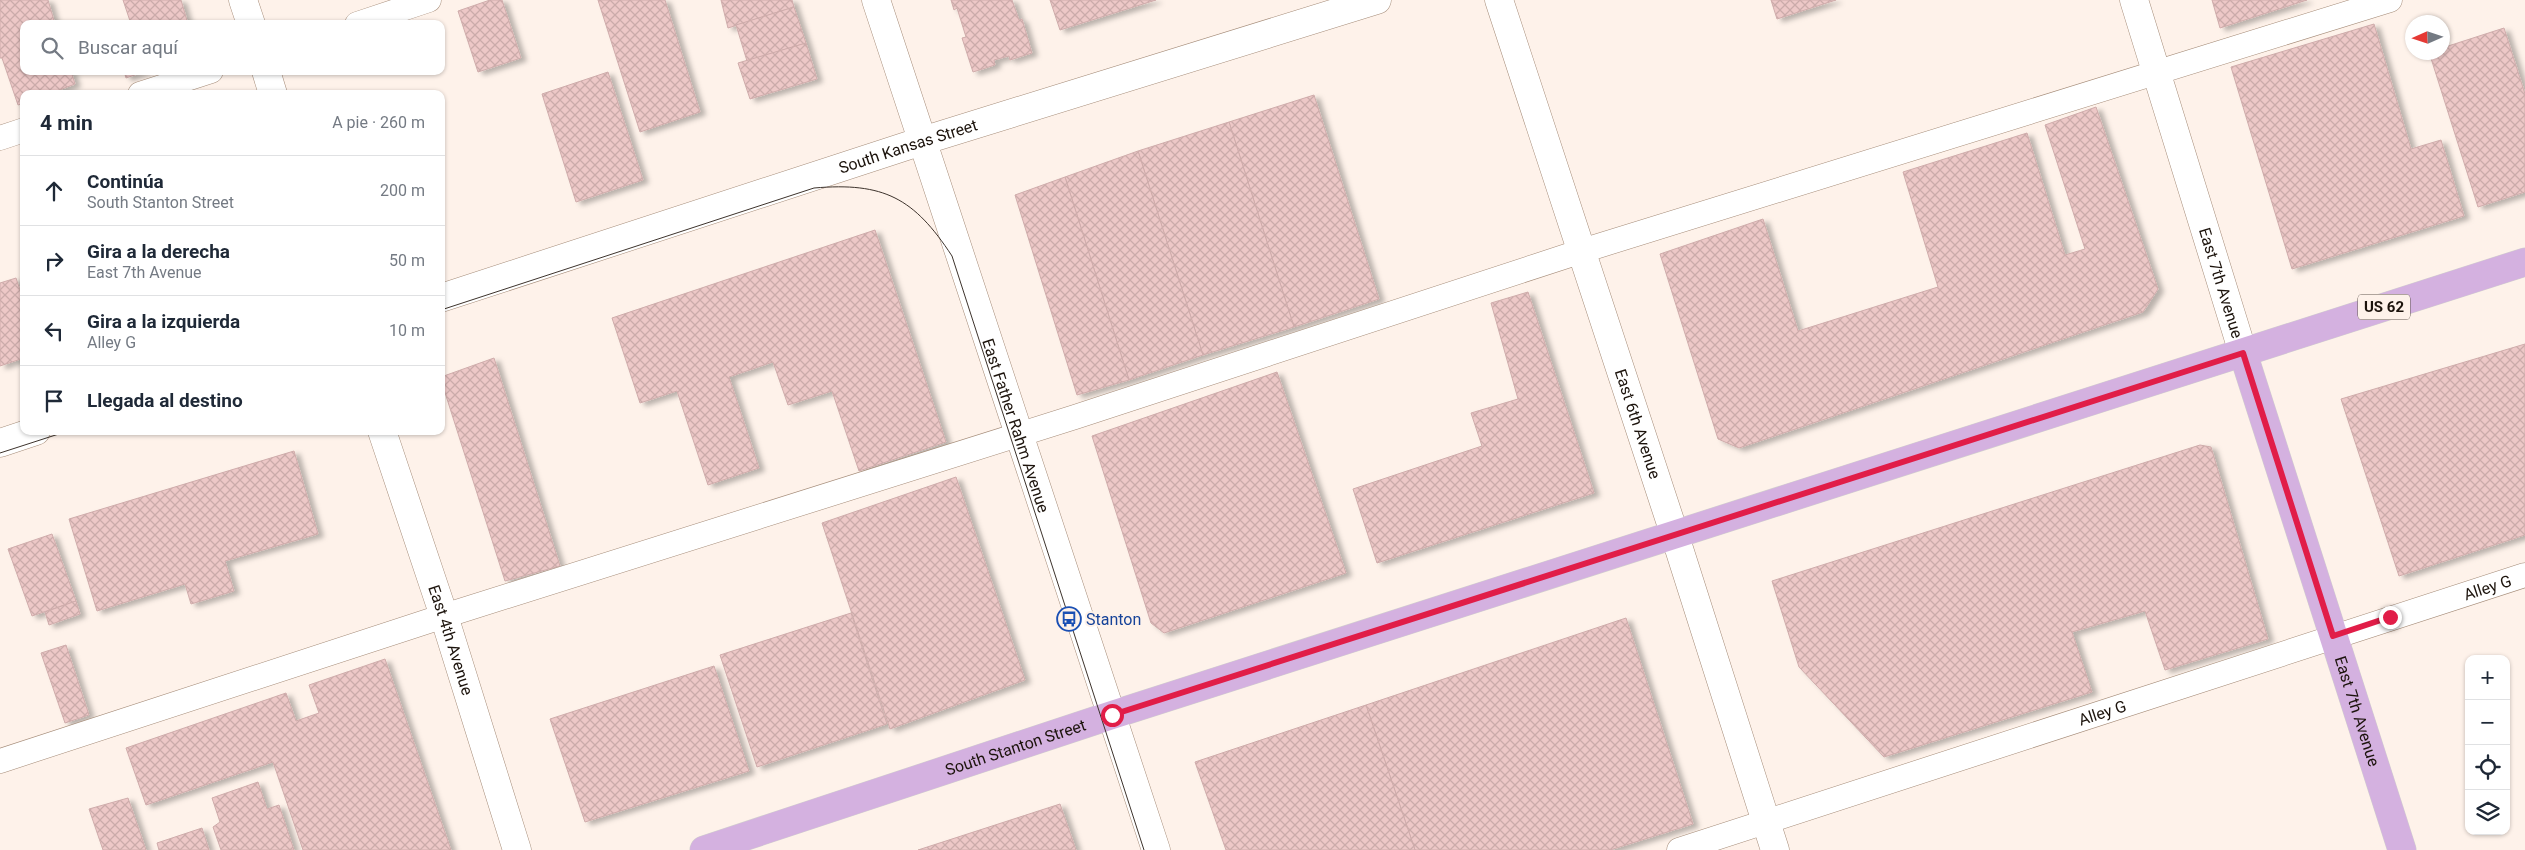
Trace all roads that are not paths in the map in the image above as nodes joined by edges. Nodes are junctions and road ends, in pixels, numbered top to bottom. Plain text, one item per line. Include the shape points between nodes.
1 (243, 0) edge
2 (429, 0) edge
3 (876, 0) edge
4 (1377, 0) edge
5 (1499, 0) edge
6 (2134, 0) edge
7 (2390, 0) edge
8 (249, 20) edge
9 (369, 20) edge
10 (2157, 72) junction
11 (199, 75) edge
12 (267, 75) edge
13 (152, 90) edge
14 (272, 90) edge
15 (20, 131) edge
16 (0, 138) edge
17 (922, 141) junction
18 (1582, 251) junction
19 (2525, 262) edge
20 (445, 297) edge
21 (2243, 353) junction
22 (1021, 434) junction
23 (24, 435) edge
24 (383, 435) edge
25 (0, 443) edge
26 (1675, 536) junction
27 (2525, 575) edge
28 (444, 616) junction
29 (2333, 636) junction
30 (1112, 715) junction
31 (0, 760) edge
32 (1766, 821) junction
33 (517, 850) edge
34 (704, 850) edge
35 (1156, 850) edge
36 (1679, 850) edge
37 (1775, 850) edge
38 (2402, 850) edge

1 - 8 main road
2 - 9 lane
3 - 17 main road, East Father Rahm Avenue
4 - 17 main road, South Kansas Street
5 - 18 main road, East 6th Avenue
6 - 10 main road, East 7th Avenue
7 - 10 lane
10 - 18 lane
10 - 21 main road, East 7th Avenue
11 - 13 lane
12 - 14 main road
15 - 16 lane
17 - 20 main road, South Kansas Street
17 - 22 main road, East Father Rahm Avenue
18 - 22 lane
18 - 26 main road, East 6th Avenue
19 - 21 main road, South Stanton Street / US 62
21 - 26 main road, South Stanton Street / US 62
21 - 29 main road, East 7th Avenue
22 - 28 lane
22 - 30 main road, East Father Rahm Avenue
23 - 25 main road
24 - 28 main road, East 4th Avenue
26 - 30 main road, South Stanton Street / US 62
26 - 32 main road, East 6th Avenue
27 - 29 lane, Alley G
28 - 31 lane
28 - 33 main road, East 4th Avenue
29 - 32 lane, Alley G
29 - 38 main road, East 7th Avenue
30 - 34 main road, South Stanton Street / US 62
30 - 35 main road, East Father Rahm Avenue
32 - 36 lane, Alley G
32 - 37 main road, East 6th Avenue

